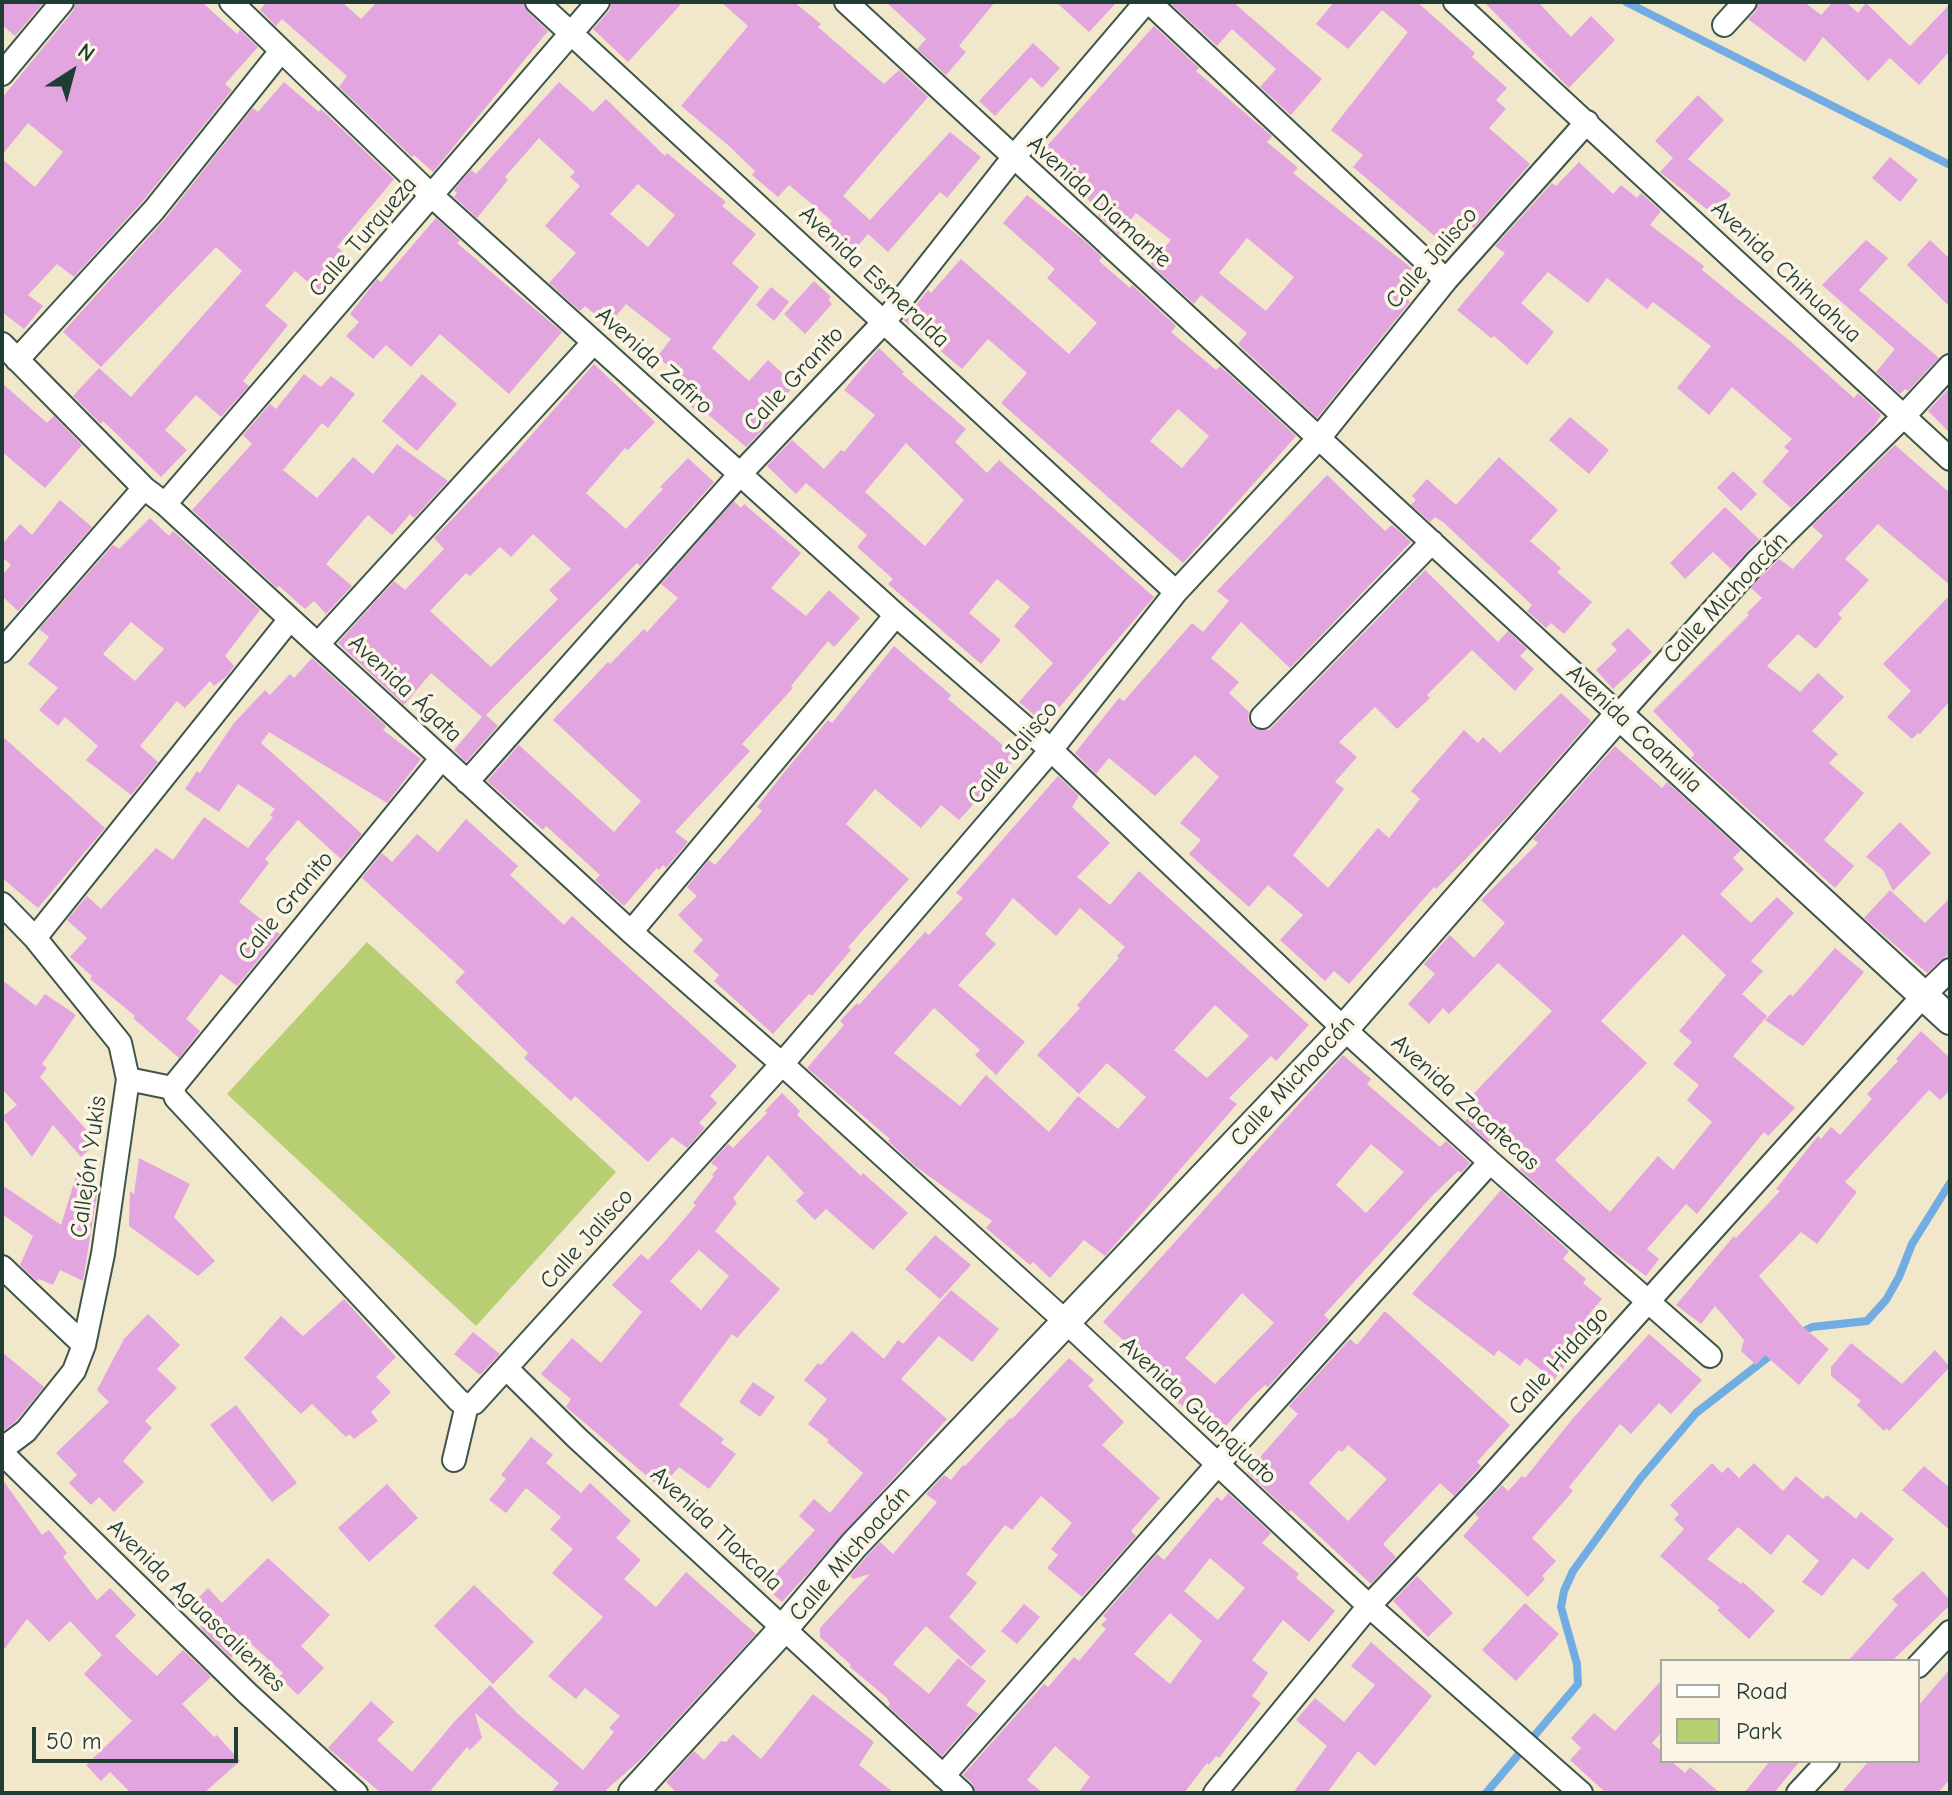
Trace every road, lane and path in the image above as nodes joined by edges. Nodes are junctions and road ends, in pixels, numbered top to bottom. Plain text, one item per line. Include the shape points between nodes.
1 (62, 2) edge
2 (231, 2) edge
3 (537, 2) edge
4 (598, 2) edge
5 (846, 2) edge
6 (1148, 2) edge
7 (1455, 2) edge
8 (1745, 2) edge
9 (1724, 25) dead end
10 (570, 33) junction
11 (281, 51) junction
12 (2, 74) edge
13 (1587, 122) junction
14 (1013, 158) junction
15 (432, 196) junction
16 (1446, 280) junction
17 (884, 322) junction
18 (593, 343) junction
19 (6, 348) edge
20 (1950, 366) edge
21 (1903, 417) junction
22 (1319, 438) junction
23 (1950, 459) edge
24 (741, 473) junction
25 (144, 488) junction
26 (165, 504) junction
27 (1432, 542) junction
28 (1176, 592) junction
29 (896, 615) junction
30 (290, 619) junction
31 (318, 644) junction
32 (2, 651) edge
33 (1619, 715) junction
34 (1262, 717) dead end
35 (1051, 750) junction
36 (441, 759) junction
37 (467, 782) junction
38 (2, 904) edge
39 (631, 932) junction
40 (35, 938) junction
41 (1950, 970) edge
42 (1923, 996) junction
43 (1950, 1020) edge
44 (1344, 1029) junction
45 (782, 1064) junction
46 (128, 1079) junction
47 (172, 1088) junction
48 (1490, 1162) junction
49 (2, 1267) edge
50 (1647, 1301) junction
51 (1065, 1321) junction
52 (84, 1345) junction
53 (1710, 1356) dead end
54 (506, 1368) junction
55 (467, 1405) junction
56 (2, 1451) edge
57 (454, 1460) dead end
58 (1217, 1465) junction
59 (1369, 1606) junction
60 (784, 1628) junction
61 (1950, 1632) edge
62 (1920, 1664) edge
63 (1826, 1763) edge
64 (943, 1776) junction
65 (356, 1793) edge
66 (633, 1793) edge
67 (962, 1793) edge
68 (1215, 1793) edge
69 (1581, 1793) edge
70 (1798, 1793) edge

1 - 12 street
2 - 11 street, Avenida Zafiro
3 - 10 street, Avenida Esmeralda
4 - 10 street, Calle Turqueza
5 - 14 street, Avenida Diamante
6 - 14 street, Calle Granito
6 - 16 street
7 - 13 street, Avenida Chihuahua
8 - 9 street
10 - 15 street, Calle Turqueza
10 - 17 street, Avenida Esmeralda
11 - 15 street, Avenida Zafiro
11 - 19 street via 154,210
13 - 16 street, Calle Jalisco
13 - 21 street, Avenida Chihuahua
14 - 17 street, Calle Granito
14 - 22 street, Avenida Diamante
15 - 18 street, Avenida Zafiro
15 - 26 street, Calle Turqueza
16 - 22 street, Calle Jalisco
17 - 24 street, Calle Granito
17 - 28 street, Avenida Esmeralda
18 - 24 street, Avenida Zafiro
18 - 31 street
19 - 25 street, Avenida Ágata
20 - 21 street, Calle Michoacán
21 - 23 street, Avenida Chihuahua
21 - 33 street, Calle Michoacán via 1757,561
22 - 27 street, Avenida Coahuila
22 - 28 street, Calle Jalisco
24 - 29 street, Avenida Zafiro
24 - 37 street, Calle Granito
25 - 26 street, Avenida Ágata
25 - 32 street
26 - 30 street, Avenida Ágata
27 - 33 street, Avenida Coahuila
27 - 34 street
28 - 35 street, Calle Jalisco
29 - 35 street, Avenida Zafiro
29 - 39 street
30 - 31 street, Avenida Ágata
30 - 40 street
31 - 36 street, Avenida Ágata
33 - 42 street, Avenida Coahuila
33 - 44 street, Calle Michoacán
35 - 44 street, Avenida Zacatecas
35 - 45 street, Calle Jalisco
36 - 37 street, Avenida Ágata
36 - 47 street, Calle Granito
37 - 39 street, Avenida Ágata
38 - 40 street, Callejón Yukis
39 - 45 street, Avenida Ágata
40 - 46 street, Callejón Yukis via 120,1043
41 - 42 street, Calle Hidalgo
42 - 43 street, Avenida Coahuila
42 - 50 street, Calle Hidalgo
44 - 48 street, Avenida Zacatecas
44 - 51 street, Calle Michoacán
45 - 51 street, Avenida Guanajuato
45 - 54 street, Calle Jalisco
46 - 47 street
46 - 52 street, Callejón Yukis
47 - 55 street via 186,1110
48 - 50 street, Avenida Zacatecas
48 - 58 street
49 - 52 street
50 - 53 street, Avenida Zacatecas
50 - 59 street, Calle Hidalgo
51 - 58 street, Avenida Guanajuato
51 - 60 street, Calle Michoacán via 854,1545
52 - 56 street, Callejón Yukis via 74,1371 26,1431
54 - 55 street, Calle Jalisco
54 - 60 street, Avenida Tlaxcala
55 - 57 street
56 - 65 street, Avenida Aguascalientes
58 - 59 street, Avenida Guanajuato
58 - 64 street
59 - 68 street, Calle Hidalgo
59 - 69 street, Avenida Guanajuato
60 - 64 street, Avenida Tlaxcala
60 - 66 street, Calle Michoacán
61 - 62 street
63 - 70 street
64 - 67 street, Avenida Tlaxcala

